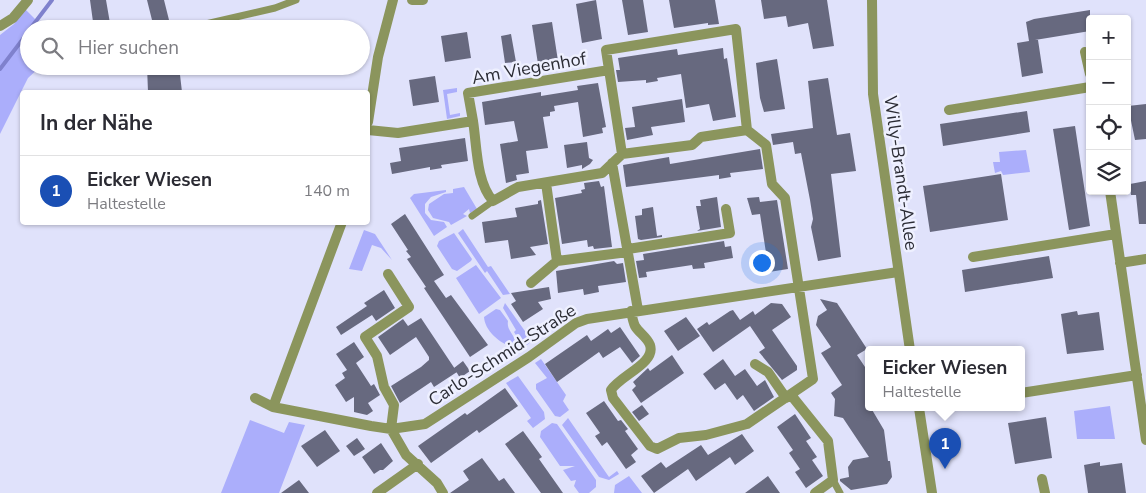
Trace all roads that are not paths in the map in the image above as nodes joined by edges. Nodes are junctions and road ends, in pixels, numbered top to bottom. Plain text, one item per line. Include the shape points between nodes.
1 (28, 0) edge
2 (296, 0) edge
3 (393, 0) edge
4 (412, 0) edge
5 (423, 0) edge
6 (872, 0) edge
7 (223, 20) edge
8 (0, 26) edge
9 (1085, 52) dead end
10 (1087, 60) edge
11 (609, 70) junction
12 (1086, 88) edge
13 (370, 109) edge
14 (949, 110) dead end
15 (473, 121) junction
16 (370, 130) edge
17 (747, 130) junction
18 (622, 154) junction
19 (612, 163) junction
20 (546, 183) junction
21 (1111, 195) edge
22 (493, 202) junction
23 (726, 209) dead end
24 (472, 216) dead end
25 (341, 225) edge
26 (1116, 234) junction
27 (628, 251) junction
28 (974, 256) dead end
29 (1146, 259) edge
30 (557, 261) junction
31 (1120, 263) junction
32 (898, 272) junction
33 (388, 274) dead end
34 (531, 284) dead end
35 (799, 286) junction
36 (634, 310) junction
37 (909, 346) edge
38 (755, 364) dead end
39 (1136, 375) junction
40 (1025, 392) edge
41 (789, 396) junction
42 (255, 398) dead end
43 (274, 407) junction
44 (919, 411) edge
45 (391, 429) junction
46 (1146, 440) edge
47 (418, 464) junction
48 (1042, 479) dead end
49 (833, 480) junction
50 (377, 493) edge
51 (443, 493) edge
52 (815, 493) edge
53 (840, 493) edge
54 (932, 493) edge
55 (1044, 493) edge

1 - 8 street via 13,18
2 - 7 lane
3 - 13 street via 378,57
4 - 5 street
6 - 32 street, Willy-Brandt-Allee via 873,94
9 - 10 street
11 - 15 street, Am Viegenhof via 468,93
11 - 17 street, Am Viegenhof via 606,50 736,29
11 - 18 street, Am Viegenhof
12 - 14 street
15 - 16 street via 398,133
15 - 22 street via 482,182
17 - 18 street via 701,137 692,144
17 - 35 street via 766,145 772,184 785,198
18 - 19 street
19 - 20 street via 602,174
19 - 27 street
20 - 22 street via 518,187
20 - 30 street
21 - 26 street
22 - 24 lane
23 - 27 street via 730,233
25 - 43 street
26 - 28 street
26 - 31 street
27 - 30 street
27 - 36 street
29 - 31 street
30 - 34 street
31 - 39 street
32 - 35 street, Carlo-Schmid-Straße
32 - 37 street, Willy-Brandt-Allee
33 - 45 street via 409,307 365,337 377,356 384,387 394,405
35 - 36 street, Carlo-Schmid-Straße
35 - 41 street via 813,379
36 - 41 street via 634,325 649,342 652,352 611,390 613,398 650,446 657,449 679,438 706,435 746,424
36 - 45 street, Carlo-Schmid-Straße via 576,323 424,424
38 - 41 street via 768,372
39 - 40 street
39 - 46 street
41 - 49 street via 828,441
42 - 43 street, Carlo-Schmid-Straße
43 - 45 street, Carlo-Schmid-Straße
44 - 54 street
45 - 47 street via 406,455
47 - 50 street
47 - 51 street
48 - 55 street
49 - 52 street
49 - 53 lane

